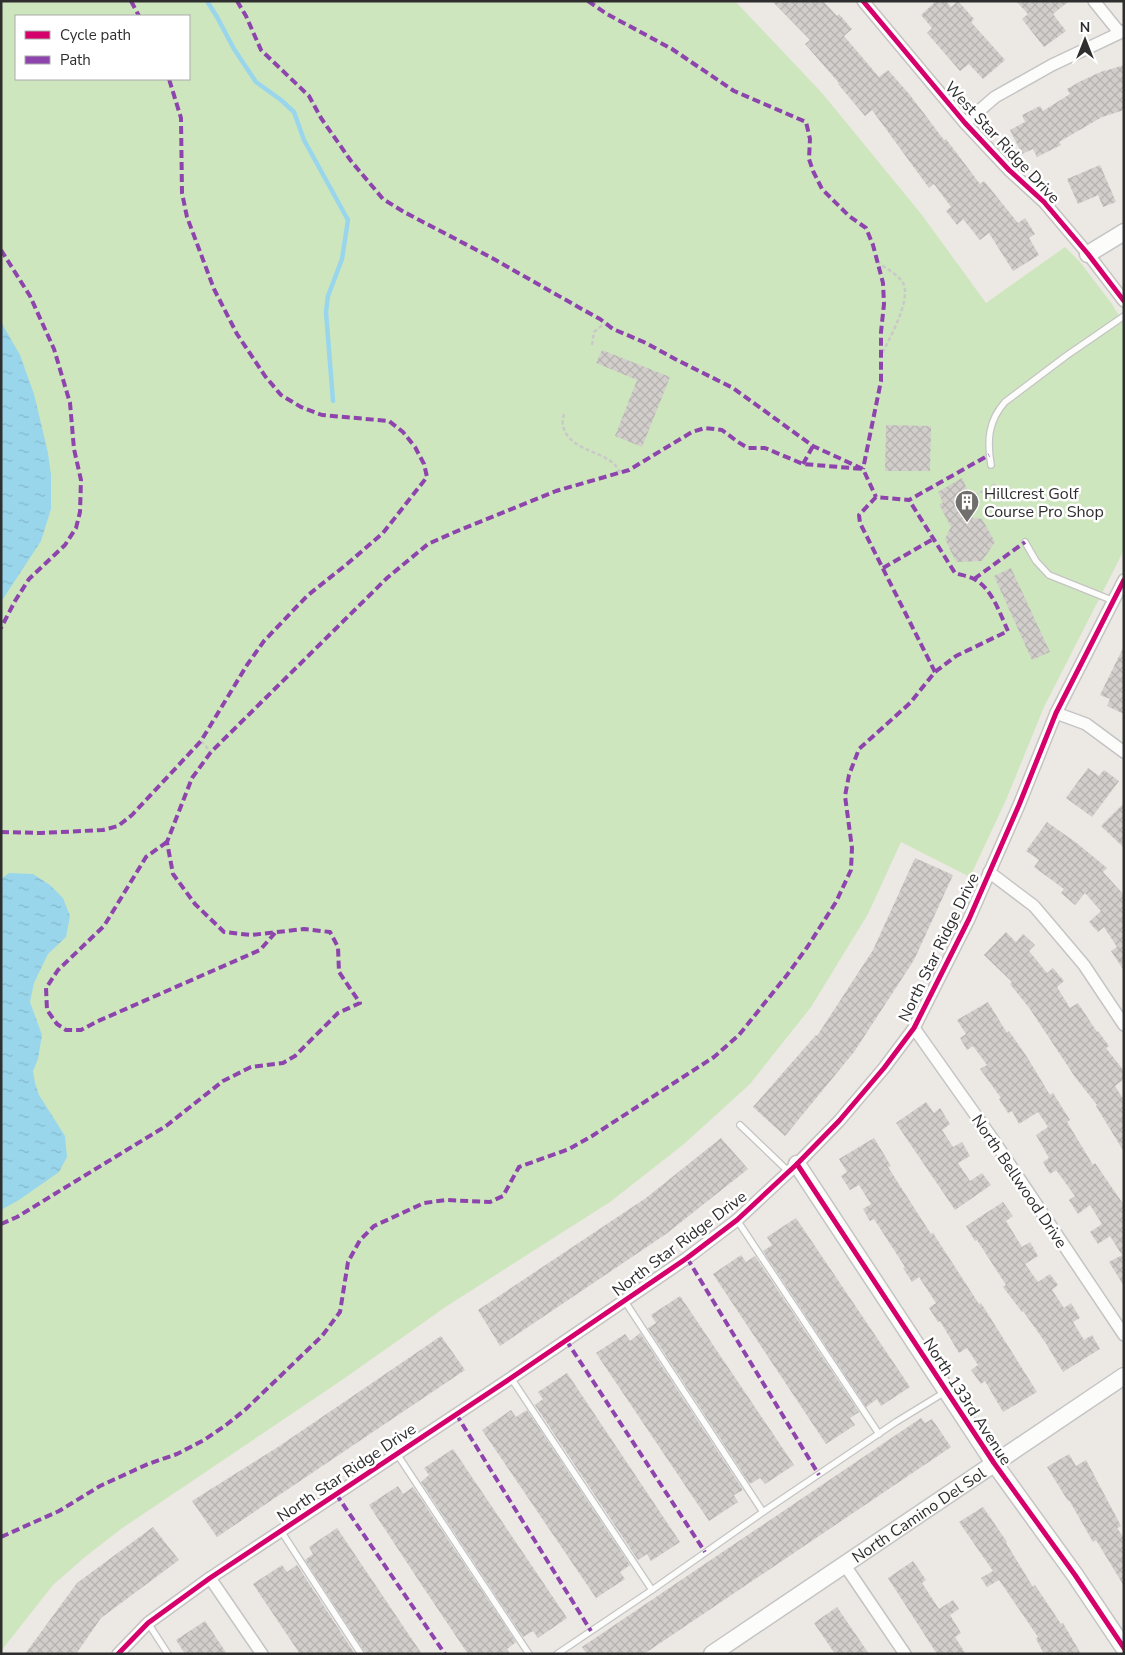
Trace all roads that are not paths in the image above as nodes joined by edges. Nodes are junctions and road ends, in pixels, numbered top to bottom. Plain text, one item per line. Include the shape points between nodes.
1 (863, 1) edge
2 (1094, 1) edge
3 (1121, 32) edge
4 (965, 123) junction
5 (1124, 232) edge
6 (1088, 254) junction
7 (1124, 301) edge
8 (1124, 316) edge
9 (991, 465) dead end
10 (1025, 542) dead end
11 (1124, 580) edge
12 (1114, 601) junction
13 (1056, 712) junction
14 (1124, 752) edge
15 (989, 872) junction
16 (1124, 1026) edge
17 (914, 1028) junction
18 (740, 1125) dead end
19 (793, 1168) junction
20 (737, 1220) junction
21 (624, 1300) junction
22 (1124, 1335) edge
23 (1124, 1376) edge
24 (511, 1378) junction
25 (947, 1391) junction
26 (879, 1434) junction
27 (397, 1454) junction
28 (994, 1463) junction
29 (762, 1512) junction
30 (281, 1531) junction
31 (844, 1564) junction
32 (210, 1578) junction
33 (652, 1590) junction
34 (148, 1623) junction
35 (1124, 1648) edge
36 (118, 1654) edge
37 (168, 1654) edge
38 (262, 1654) edge
39 (361, 1654) edge
40 (529, 1654) edge
41 (557, 1654) edge
42 (712, 1654) edge
43 (904, 1654) edge

1 - 4 street, West Star Ridge Drive
2 - 3 street
3 - 4 street via 1052,64 996,97
4 - 6 street, West Star Ridge Drive via 1044,202
5 - 6 street
6 - 7 street, West Star Ridge Drive
8 - 9 lane via 1000,408 989,434
10 - 12 lane via 1048,575
11 - 12 street, North Star Ridge Drive
12 - 13 street, North Star Ridge Drive
13 - 14 street via 1086,724
13 - 15 street, North Star Ridge Drive
15 - 16 street via 1034,906 1084,965
15 - 17 street, North Star Ridge Drive
17 - 19 street, North Star Ridge Drive via 839,1121
17 - 22 street, North Bellwood Drive
18 - 19 lane
19 - 20 street, North Star Ridge Drive
19 - 25 street, North 133rd Avenue
20 - 21 street, North Star Ridge Drive
20 - 26 lane
21 - 24 street, North Star Ridge Drive
21 - 29 lane
23 - 28 street, North Camino Del Sol
24 - 27 street, North Star Ridge Drive
24 - 33 lane
25 - 26 lane
25 - 28 street, North 133rd Avenue
26 - 29 lane
27 - 30 street, North Star Ridge Drive
27 - 40 lane
28 - 31 street, North Camino Del Sol
28 - 35 street, North 133rd Avenue
29 - 33 lane
30 - 32 street, North Star Ridge Drive
30 - 39 lane
31 - 42 street, North Camino Del Sol
31 - 43 street
32 - 34 street, North Star Ridge Drive
32 - 38 street
33 - 41 lane
34 - 36 street, North Star Ridge Drive
34 - 37 lane

